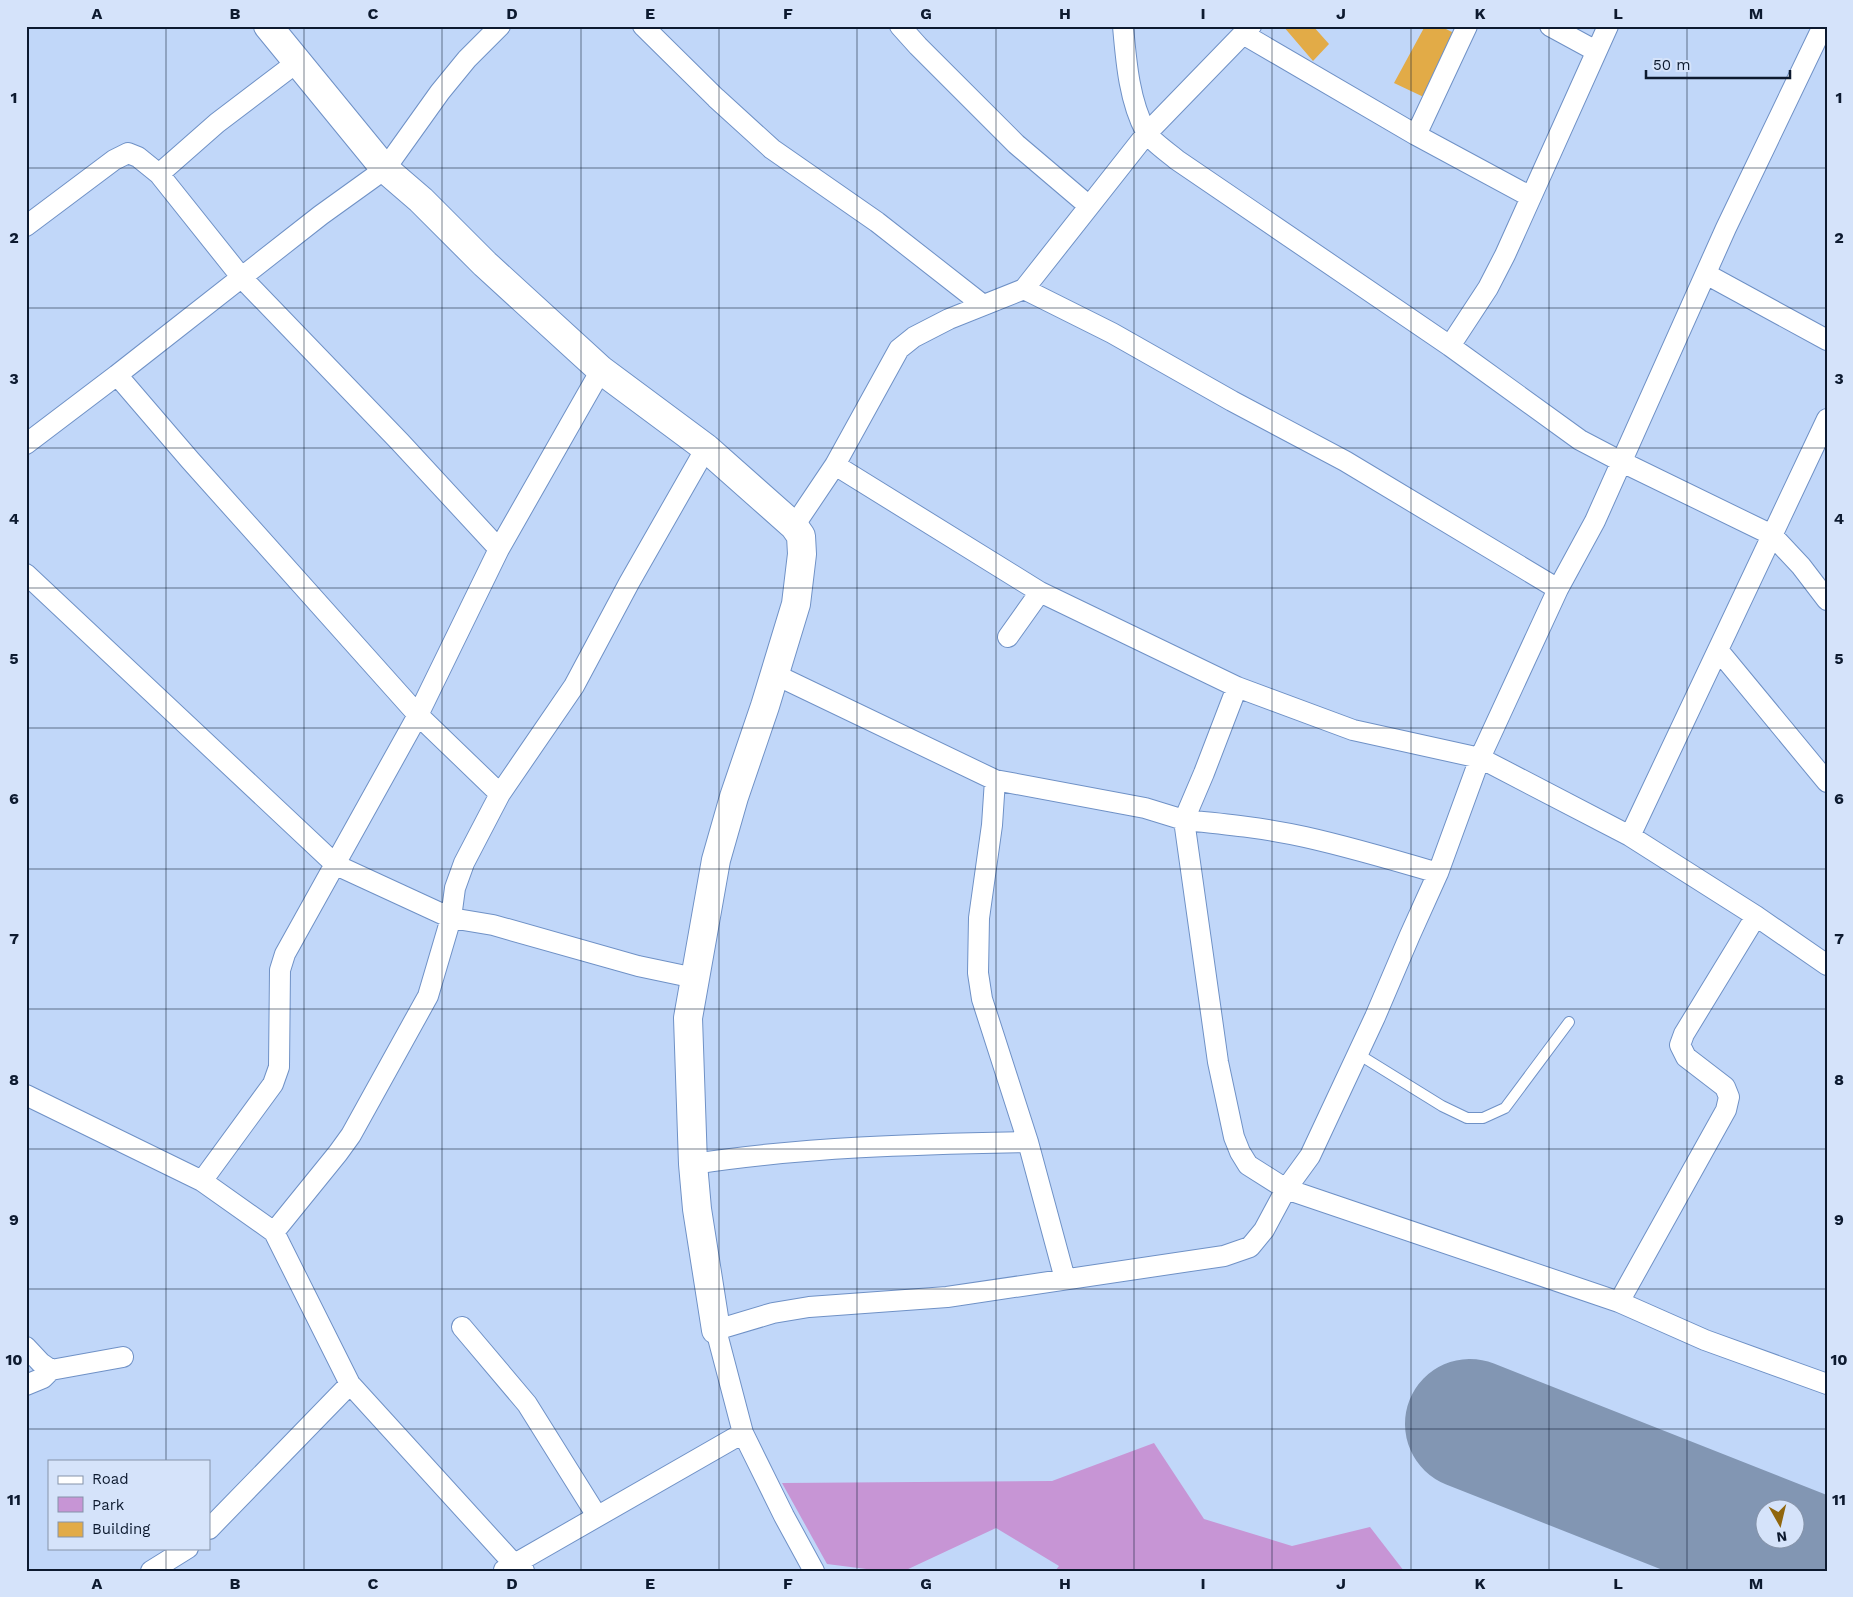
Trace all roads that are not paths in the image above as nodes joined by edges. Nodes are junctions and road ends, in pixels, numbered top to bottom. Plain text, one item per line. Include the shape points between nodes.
1 (268, 26) edge
2 (500, 26) edge
3 (643, 26) edge
4 (900, 26) edge
5 (1123, 26) edge
6 (1467, 26) edge
7 (1550, 26) edge
8 (1608, 26) edge
9 (1247, 30) edge
10 (1823, 33) edge
11 (1596, 51) junction
12 (296, 63) junction
13 (1146, 133) junction
14 (1416, 135) junction
15 (385, 169) junction
16 (159, 174) junction
17 (1531, 197) junction
18 (1090, 206) junction
19 (26, 226) edge
20 (1706, 274) junction
21 (242, 278) junction
22 (1024, 289) junction
23 (983, 305) junction
24 (1827, 340) edge
25 (1450, 346) junction
26 (601, 370) junction
27 (117, 375) junction
28 (1827, 419) edge
29 (26, 444) edge
30 (706, 448) junction
31 (1622, 462) junction
32 (835, 465) junction
33 (794, 526) junction
34 (1772, 535) junction
35 (499, 549) junction
36 (26, 574) edge
37 (1558, 590) junction
38 (1040, 592) junction
39 (1827, 600) edge
40 (1008, 636) dead end
41 (1718, 650) junction
42 (774, 674) junction
43 (1237, 687) junction
44 (418, 715) junction
45 (1480, 758) junction
46 (995, 780) junction
47 (1827, 782) edge
48 (500, 794) junction
49 (1184, 820) junction
50 (1630, 836) junction
51 (336, 865) junction
52 (1438, 873) junction
53 (1756, 916) junction
54 (451, 918) junction
55 (1827, 965) edge
56 (695, 978) junction
57 (1569, 1022) dead end
58 (1358, 1054) junction
59 (26, 1095) edge
60 (1028, 1142) junction
61 (693, 1164) junction
62 (202, 1180) junction
63 (1286, 1189) junction
64 (274, 1232) junction
65 (1065, 1279) junction
66 (1618, 1302) junction
67 (462, 1327) dead end
68 (716, 1330) junction
69 (26, 1347) edge
70 (124, 1357) dead end
71 (51, 1370) junction
72 (350, 1384) junction
73 (1827, 1384) edge
74 (26, 1385) edge
75 (743, 1433) junction
76 (597, 1516) junction
77 (210, 1528) edge
78 (185, 1550) edge
79 (513, 1568) edge
80 (151, 1571) edge
81 (814, 1571) edge

1 - 12 main road
2 - 15 street via 440,92
3 - 23 street via 772,149 878,222
4 - 18 street via 1016,144
5 - 13 street via 1134,100
6 - 14 street
7 - 11 street
8 - 11 street
9 - 13 street
9 - 14 street
10 - 20 street
11 - 17 street
12 - 15 main road
12 - 16 street via 217,123
13 - 18 street
13 - 25 street via 1178,160
14 - 17 street
15 - 21 street
15 - 26 main road
16 - 19 street via 128,153
16 - 21 street
17 - 25 street via 1488,288
18 - 22 street
20 - 24 street
20 - 31 street
21 - 27 street
21 - 35 street
22 - 23 street
22 - 37 street via 1112,333 1345,461
23 - 32 street via 948,319 899,349
25 - 31 street via 1580,440
26 - 30 main road
26 - 35 street
27 - 29 street
27 - 44 street
28 - 34 street
30 - 33 main road
30 - 48 street via 574,686
31 - 34 street
31 - 37 street
32 - 33 street
32 - 38 street
33 - 42 main road via 801,536 802,554 796,604
34 - 39 street
34 - 41 street
35 - 44 street
36 - 51 street
37 - 45 street
38 - 40 street
38 - 43 street
41 - 47 street
41 - 50 street
42 - 46 street
42 - 56 main road via 716,860
43 - 45 street via 1353,730
43 - 49 street
44 - 48 street
44 - 51 street
45 - 50 street
45 - 52 street
46 - 49 street via 1145,808
46 - 60 street via 979,918 978,972 982,999
48 - 54 street via 464,863 455,888
49 - 52 street via 1305,837
49 - 63 street via 1218,1062 1234,1137 1248,1165
50 - 53 street
51 - 54 street
51 - 62 street via 285,954 280,970 279,1067 273,1084
52 - 58 street
53 - 55 street
53 - 66 street via 1680,1045 1686,1057 1725,1087 1729,1097 1726,1110
54 - 56 street via 493,925 638,966
54 - 64 street via 428,996 351,1135
56 - 61 main road via 688,1018
57 - 58 lane via 1505,1108 1482,1118 1467,1118 1442,1106
58 - 63 street via 1310,1156
59 - 62 street
60 - 61 street via 841,1149 750,1155
60 - 65 street
61 - 68 main road
62 - 64 street
63 - 65 street via 1264,1230 1250,1247 1224,1256
63 - 66 street
64 - 72 street
65 - 68 street via 947,1297 809,1307 773,1313
66 - 73 street via 1705,1340
67 - 76 street via 527,1404
68 - 75 street
69 - 71 street
70 - 71 street
71 - 74 street via 43,1378
72 - 77 street
72 - 79 street
75 - 76 street
75 - 81 street
76 - 79 street
78 - 80 street

